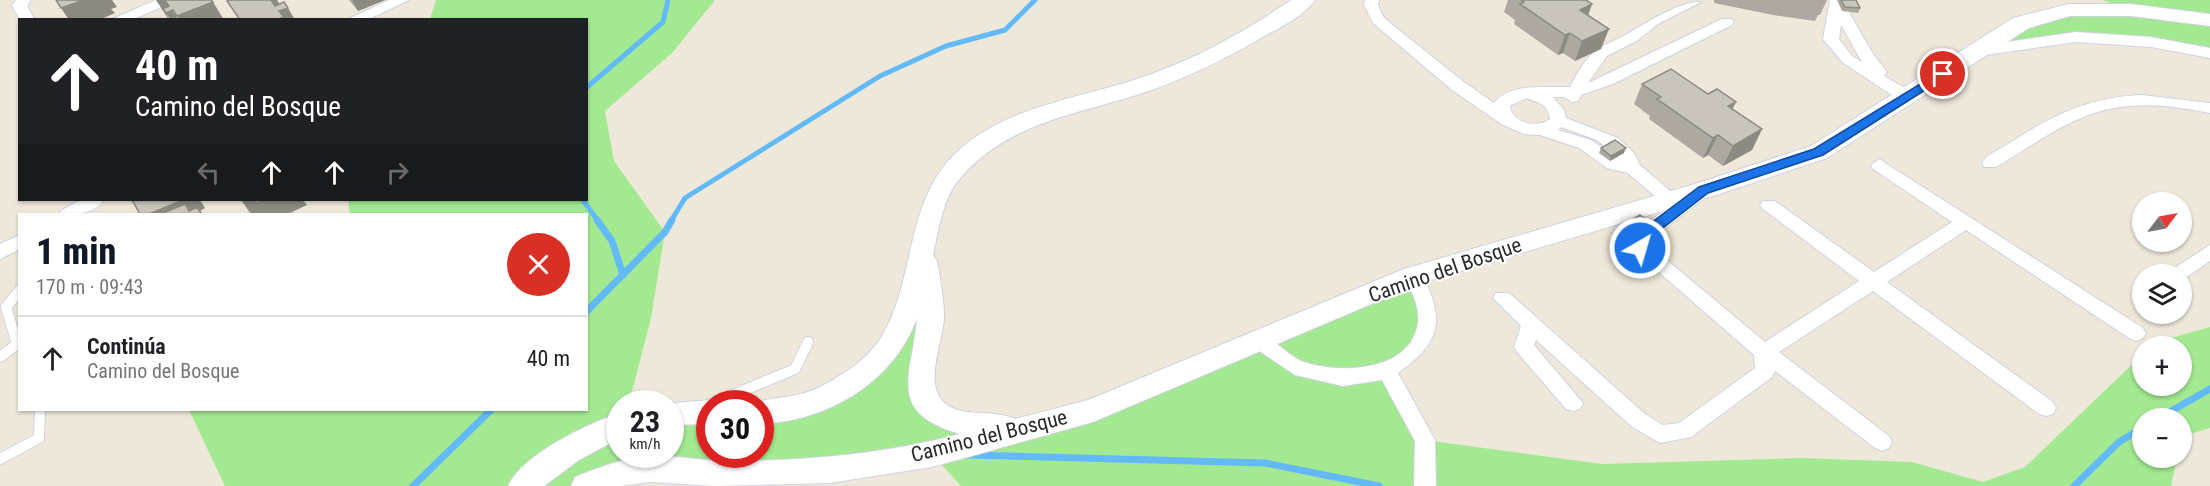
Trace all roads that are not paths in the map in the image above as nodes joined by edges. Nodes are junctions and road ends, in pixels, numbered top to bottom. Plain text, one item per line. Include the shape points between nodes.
1 (24, 0) edge
2 (170, 0) edge
3 (402, 0) edge
4 (1305, 0) edge
5 (1372, 0) edge
6 (1694, 2) dead end
7 (1837, 4) edge
8 (27, 18) edge
9 (122, 18) edge
10 (358, 18) edge
11 (2210, 20) edge
12 (1727, 22) dead end
13 (1979, 51) junction
14 (2210, 53) edge
15 (1458, 86) junction
16 (1898, 90) junction
17 (1577, 91) junction
18 (1529, 94) junction
19 (1509, 97) junction
20 (2210, 108) edge
21 (1559, 117) junction
22 (1511, 122) junction
23 (1541, 130) junction
24 (1990, 163) dead end
25 (1879, 165) dead end
26 (1633, 168) junction
27 (1704, 190) junction
28 (1669, 199) junction
29 (93, 201) edge
30 (1769, 205) dead end
31 (70, 213) edge
32 (1965, 222) junction
33 (18, 242) edge
34 (922, 249) junction
35 (0, 252) edge
36 (2210, 252) edge
37 (2192, 265) edge
38 (1413, 276) junction
39 (1873, 281) junction
40 (18, 292) edge
41 (1502, 298) dead end
42 (1532, 324) junction
43 (2136, 333) dead end
44 (1259, 341) junction
45 (808, 342) dead end
46 (18, 348) edge
47 (1764, 352) junction
48 (0, 357) edge
49 (1388, 371) junction
50 (745, 390) edge
51 (1573, 403) dead end
52 (2046, 408) dead end
53 (39, 411) edge
54 (774, 412) edge
55 (1023, 428) junction
56 (606, 430) edge
57 (1882, 442) dead end
58 (0, 459) edge
59 (524, 486) edge
60 (586, 486) edge
61 (1425, 486) edge

1 - 8 street via 19,6
2 - 9 street
3 - 10 street
4 - 34 street via 1276,21 1172,74 1119,94 1028,118 995,135 946,180 931,213
5 - 15 street via 1378,20
6 - 17 street via 1653,21 1602,53 1586,71
7 - 16 street via 1866,56
7 - 16 street via 1831,39 1847,59
11 - 13 street, Camino del Bosque via 2131,10 2069,10 2021,23
12 - 17 street
13 - 14 street via 2076,37 2151,42
13 - 16 street, Camino del Bosque
15 - 19 street
15 - 22 street
16 - 27 street, Camino del Bosque via 1819,152
17 - 18 street
17 - 21 street
18 - 19 street
18 - 21 street via 1542,97
19 - 22 street via 1503,104 1503,113
20 - 24 street via 2191,103 2123,100 2074,112
21 - 23 street via 1552,128
21 - 26 street via 1602,135 1629,155
22 - 23 street
23 - 26 street via 1585,144 1613,164
25 - 32 street
26 - 28 street
27 - 28 street, Camino del Bosque
27 - 47 street via 1644,235 1640,248
28 - 38 street, Camino del Bosque
29 - 31 street
30 - 39 street
32 - 39 street
32 - 43 street
33 - 35 street
34 - 54 street via 894,341 867,370 836,394
34 - 55 street via 930,321 921,377 924,398 936,413 958,424
36 - 37 street
38 - 44 street, Camino del Bosque
38 - 49 street via 1426,302 1427,329 1413,353
39 - 47 street
39 - 52 street
40 - 46 lane via 6,307
41 - 42 street
42 - 47 street via 1638,420 1660,434 1684,431 1765,371
42 - 51 street via 1524,347
44 - 49 street via 1295,367 1342,378
44 - 55 street, Camino del Bosque via 1093,410
45 - 50 lane via 795,369
46 - 48 lane
47 - 57 street
49 - 61 street via 1425,440
53 - 58 lane via 39,438
55 - 60 street, Camino del Bosque via 932,454 830,470 727,474 651,469 620,473
56 - 59 street via 564,454

